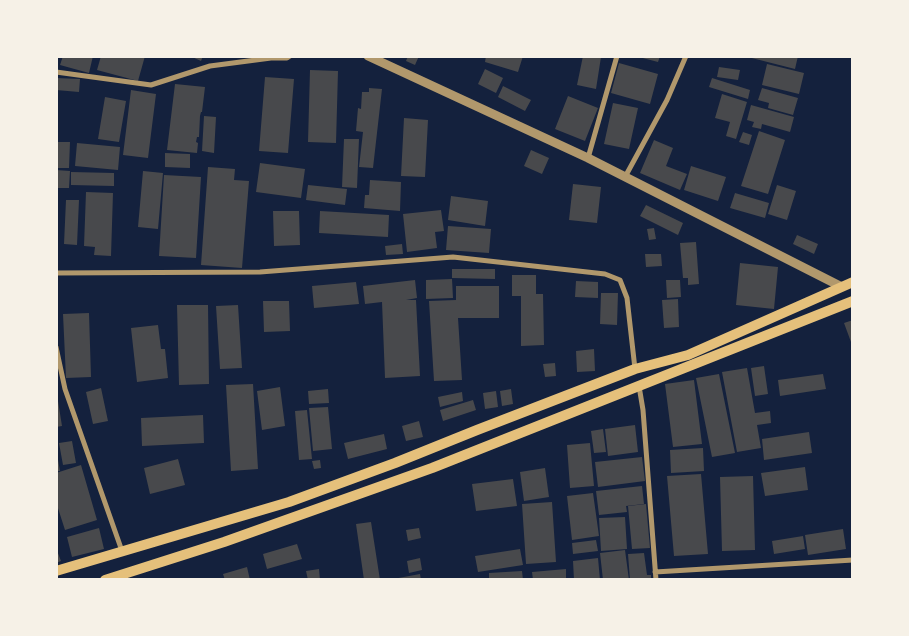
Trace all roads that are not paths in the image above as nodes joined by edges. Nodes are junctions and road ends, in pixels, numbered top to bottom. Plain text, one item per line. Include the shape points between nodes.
1 (290, 56) edge
2 (368, 56) edge
3 (617, 56) edge
4 (686, 56) edge
5 (56, 72) edge
6 (588, 158) junction
7 (624, 177) junction
8 (56, 273) edge
9 (853, 282) edge
10 (840, 286) junction
11 (853, 301) edge
12 (56, 347) edge
13 (635, 369) junction
14 (639, 386) junction
15 (122, 552) junction
16 (853, 560) edge
17 (56, 571) edge
18 (655, 572) junction
19 (105, 580) edge
20 (656, 580) edge

1 - 5 street via 210,66 151,85
2 - 6 street
3 - 6 street
4 - 7 street via 667,100
6 - 7 street
7 - 10 street
8 - 13 street via 260,272 453,257 605,274 620,280 627,298
9 - 10 main road
10 - 13 main road via 688,355
11 - 14 main road
12 - 15 street via 65,389
13 - 15 main road via 289,502
14 - 18 street
14 - 19 main road via 432,468 224,542
15 - 17 main road
16 - 18 street
18 - 20 street

